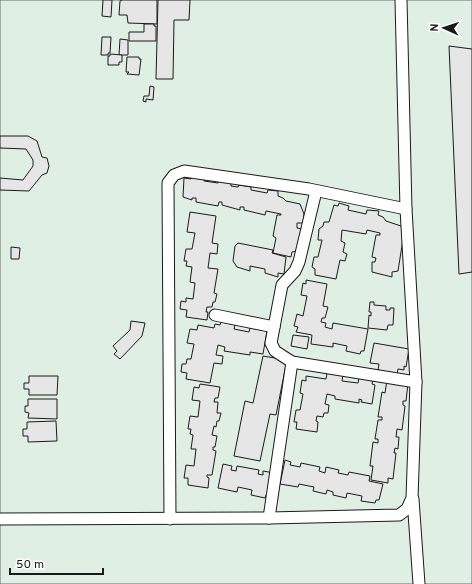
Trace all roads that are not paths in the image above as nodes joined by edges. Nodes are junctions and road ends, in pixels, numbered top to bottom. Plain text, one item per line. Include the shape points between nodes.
1 (401, 0) edge
2 (316, 191) junction
3 (406, 209) junction
4 (215, 315) dead end
5 (274, 327) junction
6 (292, 362) junction
7 (416, 382) junction
8 (412, 498) junction
9 (170, 518) junction
10 (269, 518) junction
11 (0, 519) edge
12 (419, 584) edge

1 - 3 street
2 - 3 street
2 - 5 street via 299,262 295,271 282,285
2 - 9 street via 184,171 174,175 168,183
3 - 7 street
4 - 5 street
5 - 6 street via 271,343 275,351
6 - 7 street
6 - 10 street
7 - 8 street
8 - 10 street via 407,509 399,515
8 - 12 street
9 - 10 street
9 - 11 street

